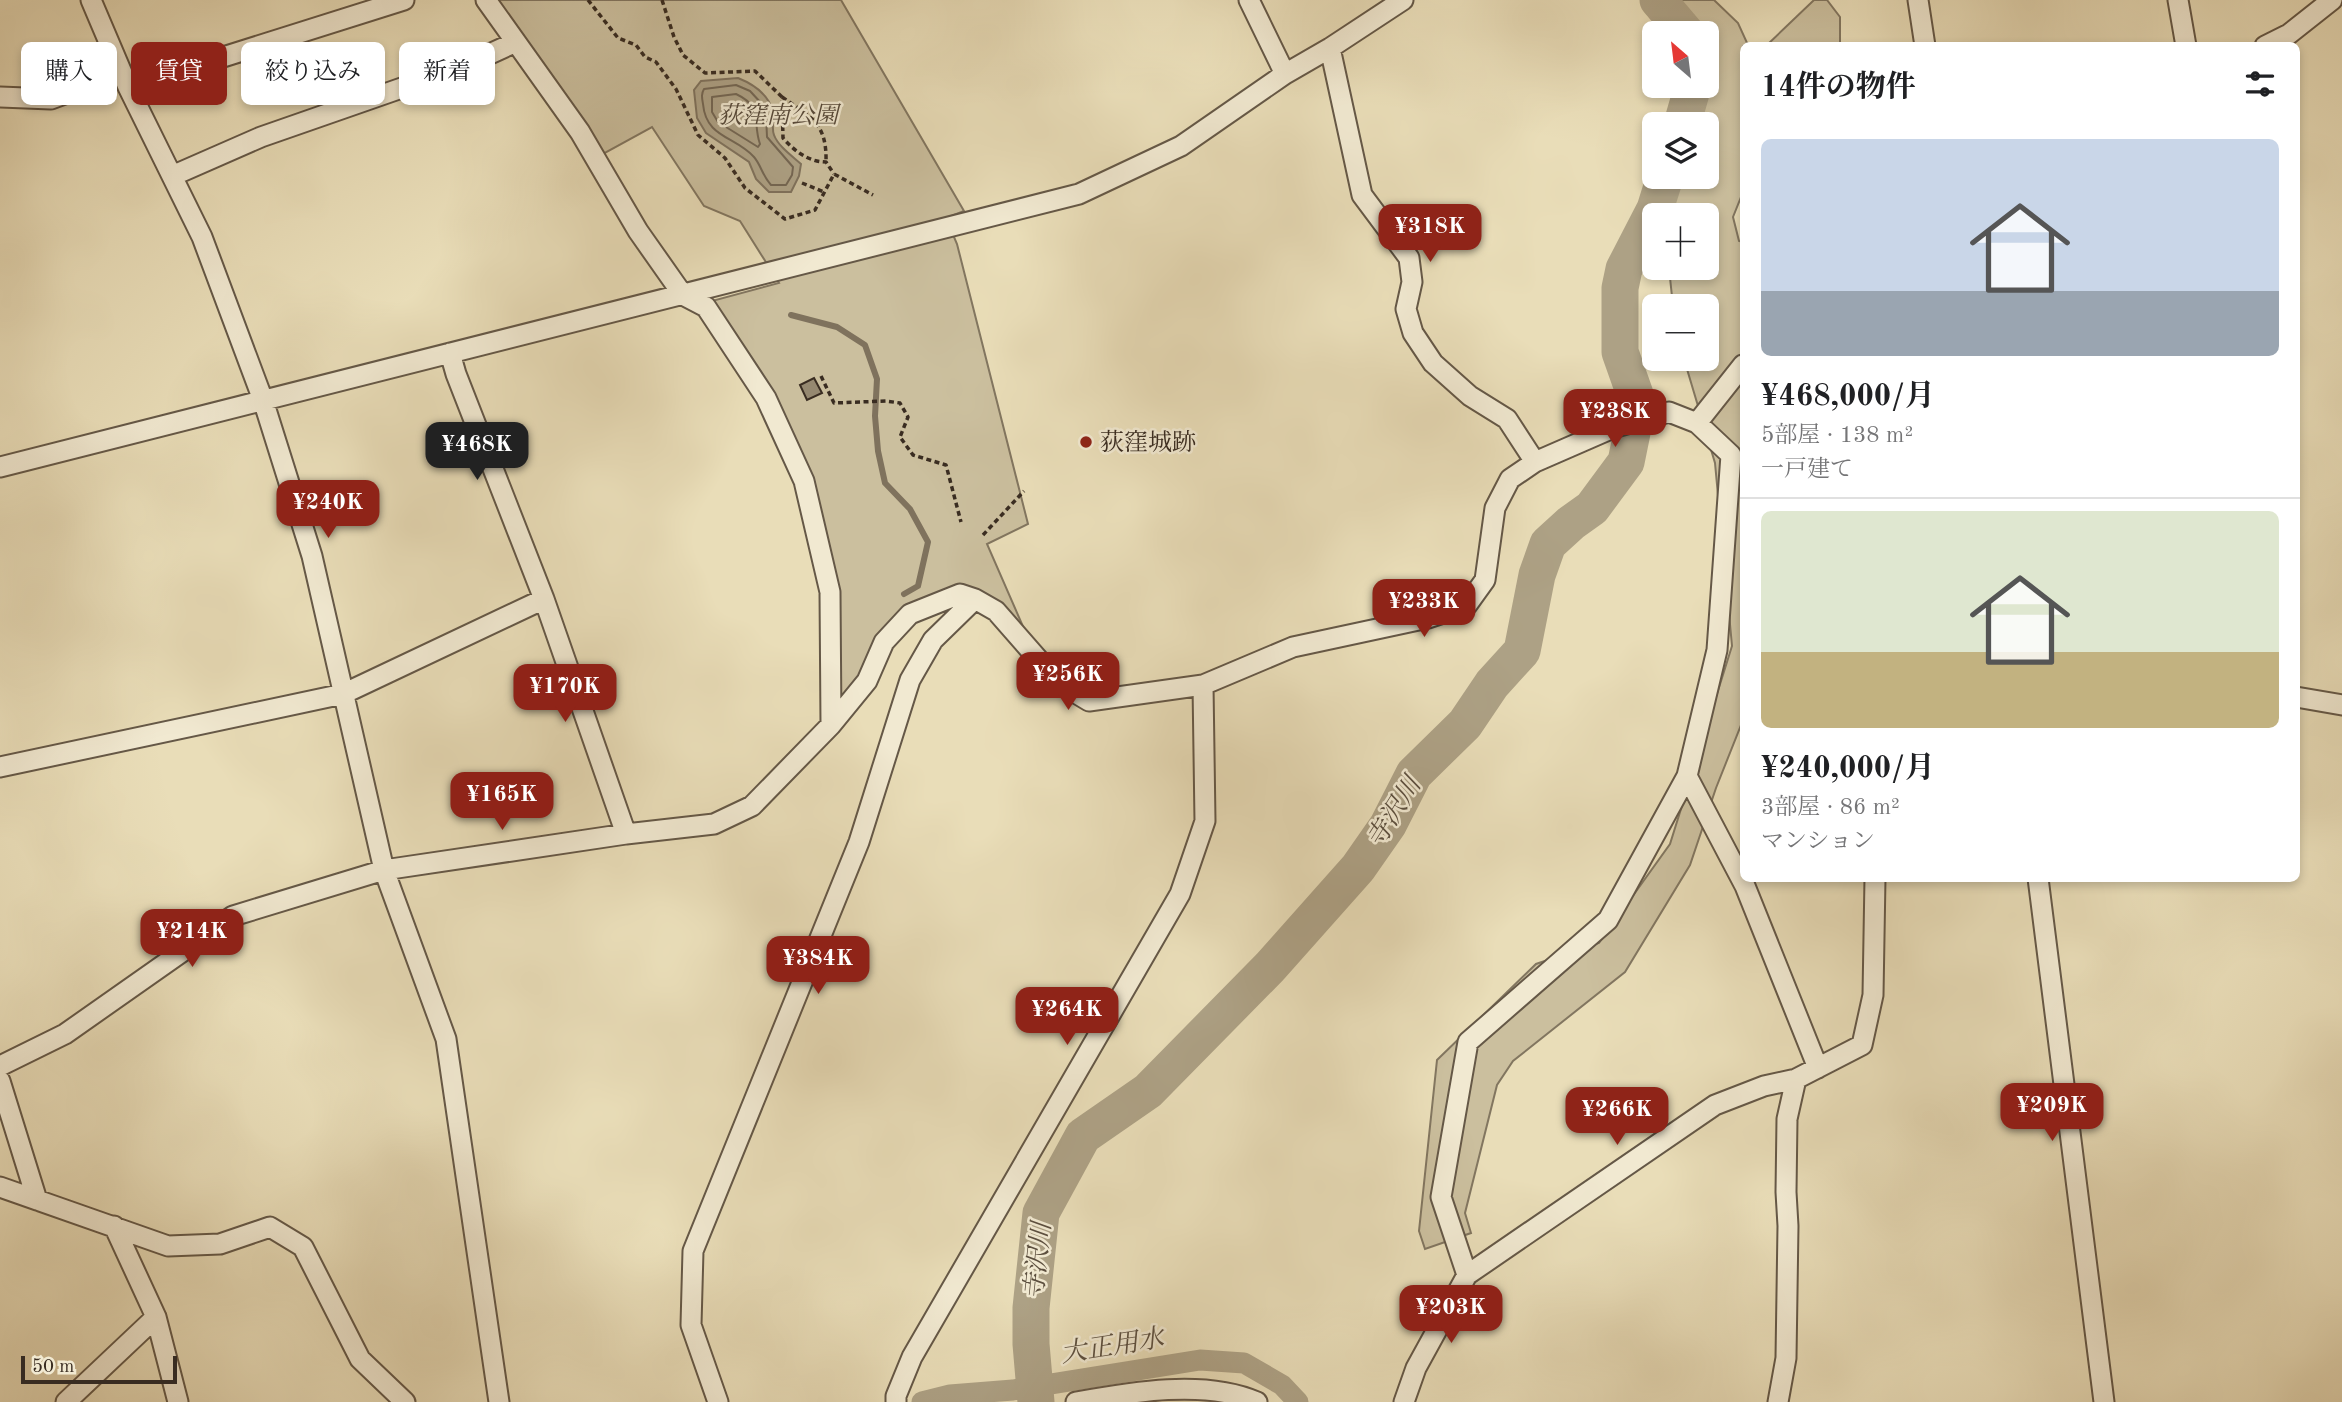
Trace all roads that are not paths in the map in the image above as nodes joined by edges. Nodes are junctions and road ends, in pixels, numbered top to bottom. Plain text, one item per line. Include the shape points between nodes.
1 (92, 0) edge
2 (404, 0) edge
3 (486, 0) edge
4 (1249, 0) edge
5 (1403, 0) edge
6 (1918, 0) edge
7 (2178, 0) edge
8 (2332, 0) edge
9 (516, 42) junction
10 (1924, 42) edge
11 (2185, 42) edge
12 (2273, 42) edge
13 (1330, 48) junction
14 (1285, 74) junction
15 (125, 80) junction
16 (0, 97) edge
17 (172, 176) junction
18 (683, 295) junction
19 (450, 353) junction
20 (1740, 369) edge
21 (263, 400) junction
22 (1697, 423) junction
23 (1535, 462) junction
24 (0, 467) edge
25 (544, 599) junction
26 (975, 599) junction
27 (1203, 685) junction
28 (343, 694) junction
29 (2300, 698) edge
30 (2342, 705) edge
31 (831, 725) junction
32 (0, 767) edge
33 (1687, 776) junction
34 (626, 834) junction
35 (384, 870) junction
36 (1740, 877) edge
37 (1743, 882) edge
38 (1875, 882) edge
39 (2039, 882) edge
40 (0, 1066) edge
41 (1818, 1068) junction
42 (1796, 1079) junction
43 (0, 1081) edge
44 (0, 1187) edge
45 (37, 1200) junction
46 (114, 1226) junction
47 (1466, 1275) junction
48 (156, 1317) junction
49 (896, 1399) edge
50 (66, 1402) edge
51 (178, 1402) edge
52 (405, 1402) edge
53 (499, 1402) edge
54 (718, 1402) edge
55 (1076, 1402) edge
56 (1257, 1402) edge
57 (1404, 1402) edge
58 (1778, 1402) edge
59 (2104, 1402) edge

1 - 15 street
2 - 15 street
3 - 9 street
4 - 14 street
5 - 13 street
6 - 10 street
7 - 11 street
8 - 12 street
9 - 17 street via 459,68 261,137
9 - 18 street via 580,132 638,231
13 - 14 street
13 - 23 street via 1362,195 1409,258 1412,282 1406,309 1413,333 1433,363 1470,396 1507,419
14 - 18 street via 1181,146 1079,194
15 - 16 street via 51,99
15 - 17 street
17 - 21 street via 202,237
18 - 19 street
18 - 31 street via 706,307 766,398 804,481 830,592
19 - 21 street
19 - 25 street
20 - 22 street
21 - 24 street
21 - 28 street via 312,556
22 - 23 street via 1669,412 1613,428
22 - 33 street via 1731,455 1717,650
23 - 27 street via 1510,479 1495,508 1485,580 1467,605 1293,647
25 - 28 street
25 - 34 street
26 - 27 street via 996,611 1059,683 1089,701
26 - 31 street via 960,594 910,614 884,642 867,681
26 - 54 street via 933,640 910,680 859,842 693,1251 691,1325
27 - 49 street via 1205,821 1180,894 912,1357
28 - 32 street
28 - 35 street
29 - 30 street
31 - 34 street via 752,806 713,824
33 - 36 street
33 - 47 street via 1608,920 1468,1042 1441,1197
34 - 35 street
35 - 40 street via 233,916 65,1034
35 - 53 street via 446,1039
37 - 41 street
38 - 41 street via 1873,995 1862,1045
39 - 59 street
41 - 42 street
42 - 47 street via 1715,1105
42 - 58 street via 1787,1119 1786,1358
43 - 45 street
44 - 45 street
45 - 46 street
46 - 48 street
46 - 52 street via 168,1246 220,1244 270,1227 303,1247 360,1359
47 - 57 street via 1416,1368
48 - 50 street
48 - 51 street
55 - 56 street via 1188,1388 1228,1392

